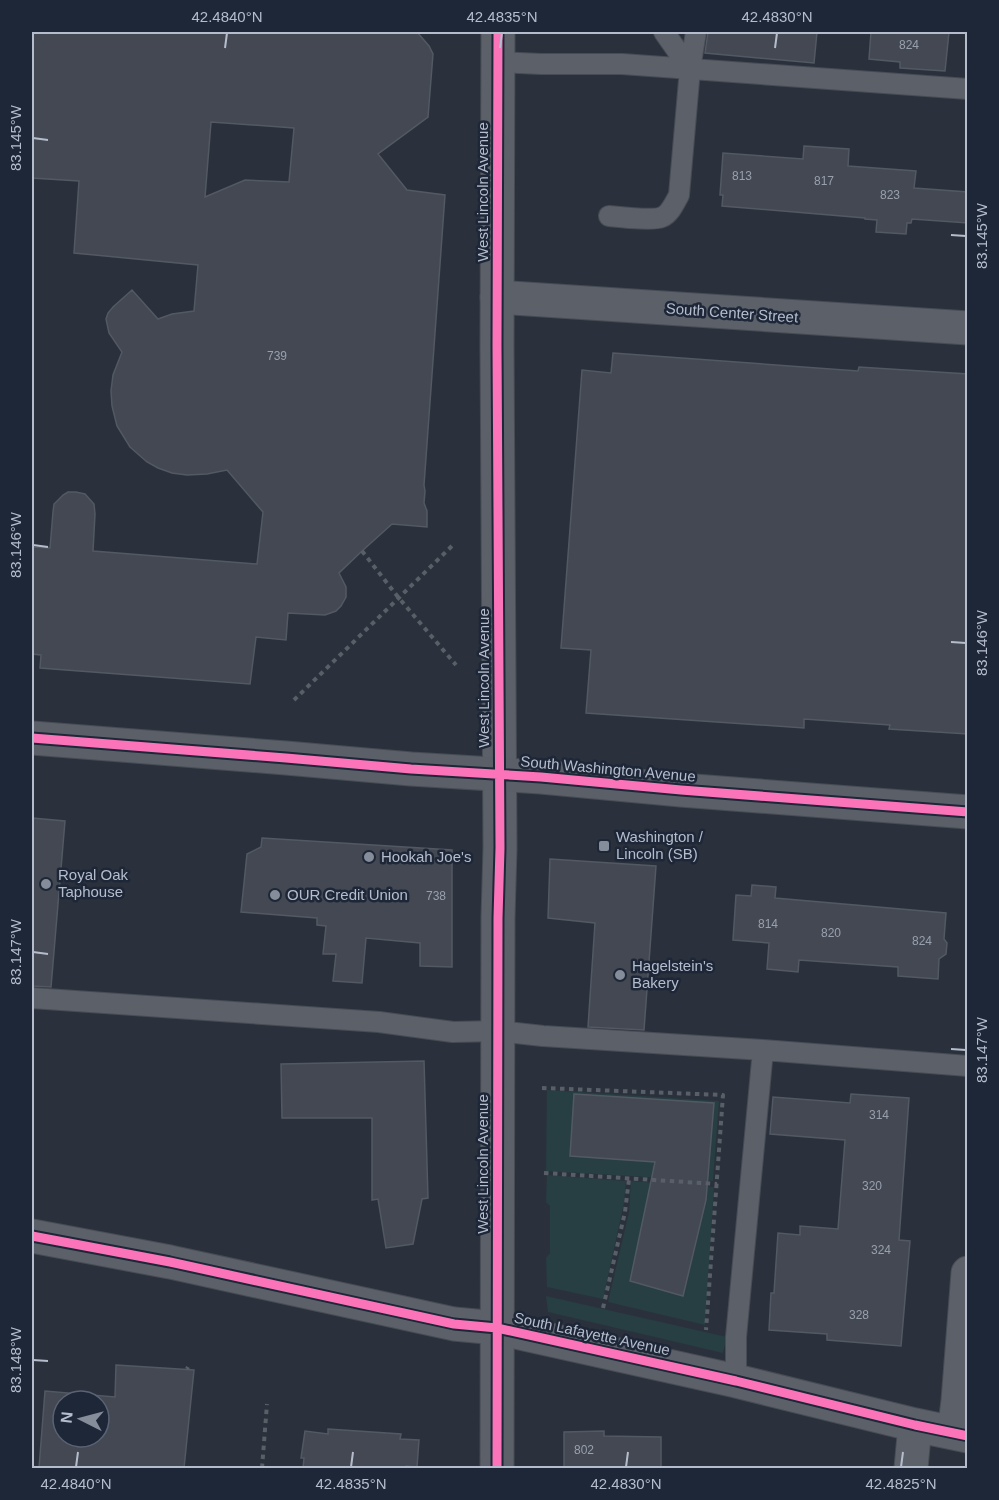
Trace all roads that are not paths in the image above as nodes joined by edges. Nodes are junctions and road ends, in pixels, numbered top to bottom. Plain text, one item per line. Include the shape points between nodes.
1 (664, 32) edge
2 (681, 32) edge
3 (696, 32) edge
4 (498, 47) edge
5 (690, 69) junction
6 (968, 89) edge
7 (609, 216) dead end
8 (497, 297) junction
9 (968, 328) edge
10 (32, 738) edge
11 (500, 775) junction
12 (968, 812) edge
13 (32, 998) edge
14 (498, 1031) junction
15 (763, 1050) junction
16 (968, 1066) edge
17 (32, 1236) edge
18 (968, 1274) edge
19 (497, 1328) junction
20 (736, 1381) junction
21 (915, 1425) junction
22 (961, 1434) edge
23 (497, 1468) edge
24 (911, 1468) edge

1 - 5 lane
2 - 5 lane
3 - 5 lane
4 - 5 lane via 541,64
4 - 8 street, West Lincoln Avenue
5 - 6 lane
5 - 7 lane via 679,195 673,207 662,217
8 - 9 street, South Center Street
8 - 11 street, West Lincoln Avenue
10 - 11 main road, South Washington Avenue
11 - 12 main road, South Washington Avenue
11 - 14 street, West Lincoln Avenue
13 - 14 lane via 379,1022 453,1032
14 - 15 lane
14 - 19 street, West Lincoln Avenue
15 - 16 lane
15 - 20 lane via 736,1337
17 - 19 street, South Lafayette Avenue via 454,1324
18 - 22 street via 960,1370
19 - 20 street, South Lafayette Avenue
19 - 23 street, West Lincoln Avenue
20 - 21 street, South Lafayette Avenue
21 - 22 street, South Lafayette Avenue
21 - 24 street

